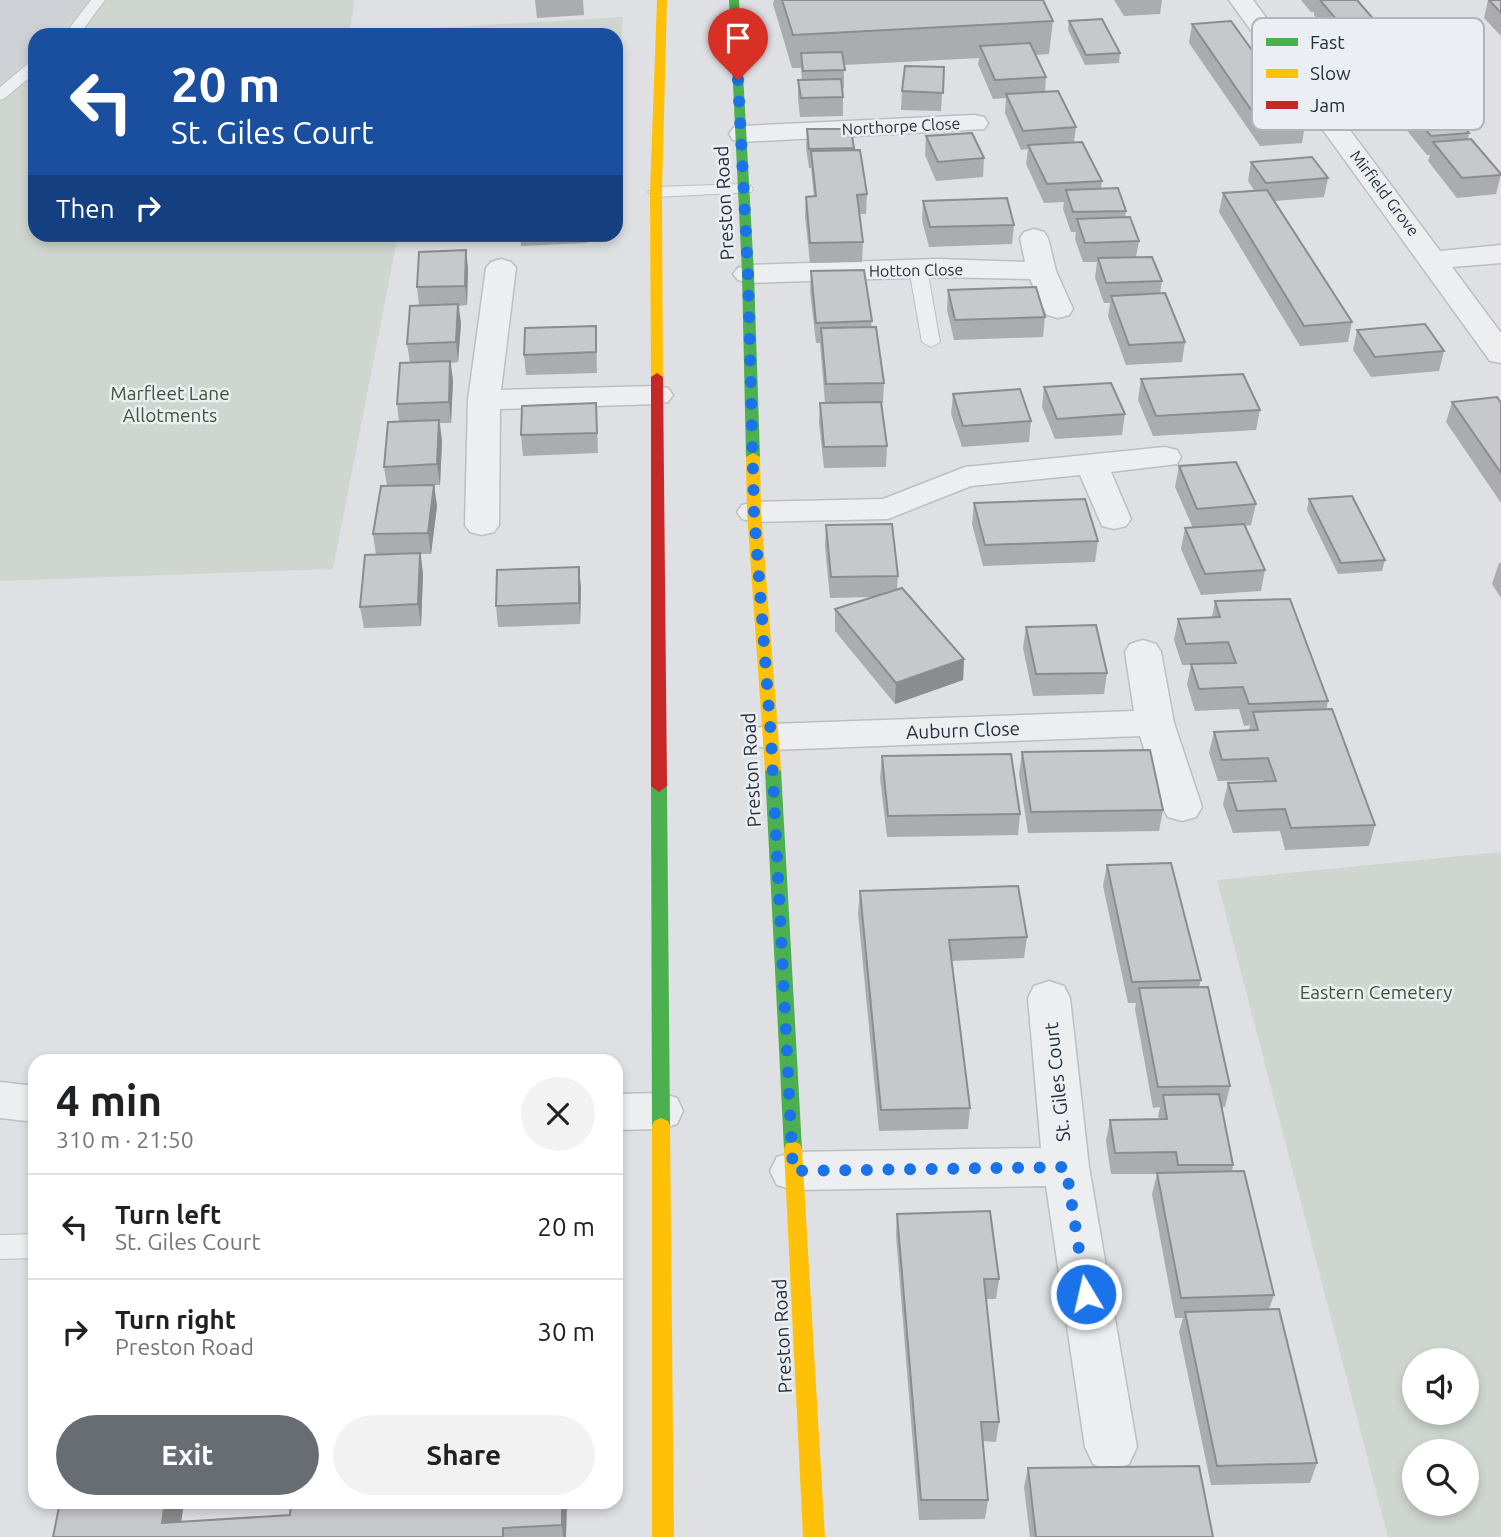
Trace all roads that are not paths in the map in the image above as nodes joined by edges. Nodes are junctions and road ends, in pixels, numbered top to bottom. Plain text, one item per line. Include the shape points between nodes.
1 (98, 0) edge
2 (734, 0) edge
3 (1241, 0) edge
4 (666, 3) edge
5 (1254, 18) edge
6 (76, 28) edge
7 (28, 71) edge
8 (0, 95) edge
9 (977, 123) dead end
10 (1338, 130) edge
11 (742, 134) junction
12 (745, 189) junction
13 (656, 192) junction
14 (1034, 238) dead end
15 (1501, 254) edge
16 (1434, 260) junction
17 (501, 268) dead end
18 (918, 269) junction
19 (1041, 271) junction
20 (748, 274) junction
21 (1058, 309) dead end
22 (931, 342) dead end
23 (1501, 354) edge
24 (657, 395) junction
25 (484, 400) junction
26 (1165, 457) dead end
27 (1091, 463) junction
28 (754, 512) junction
29 (1114, 519) dead end
30 (482, 525) dead end
31 (1143, 652) dead end
32 (1155, 723) junction
33 (771, 737) junction
34 (1182, 807) dead end
35 (1049, 998) dead end
36 (0, 1100) edge
37 (28, 1103) edge
38 (661, 1111) junction
39 (623, 1112) edge
40 (1066, 1167) junction
41 (793, 1171) junction
42 (28, 1246) edge
43 (0, 1247) edge
44 (1111, 1447) dead end
45 (663, 1537) edge
46 (814, 1537) edge

1 - 6 lane
2 - 11 street, Preston Road
3 - 5 street, Mirfield Grove
4 - 13 street
7 - 8 lane
9 - 11 street, Northorpe Close
10 - 16 street, Mirfield Grove
11 - 12 street, Preston Road
12 - 13 lane
12 - 20 street, Preston Road
13 - 24 street
14 - 19 street
15 - 16 street
16 - 23 street, Mirfield Grove
17 - 25 street
18 - 19 street, Hotton Close
18 - 20 street, Hotton Close
18 - 22 lane
19 - 21 street
20 - 28 street, Preston Road
24 - 25 street
24 - 38 street
25 - 30 street
26 - 27 street
27 - 28 street via 965,477 888,509
27 - 29 street
28 - 33 street, Preston Road
31 - 32 street
32 - 33 street, Auburn Close
32 - 34 street
33 - 41 street, Preston Road
35 - 40 street, St. Giles Court
36 - 37 street
38 - 39 street
38 - 45 street
40 - 41 street, St. Giles Court
40 - 44 street, St. Giles Court
41 - 46 street, Preston Road
42 - 43 lane

